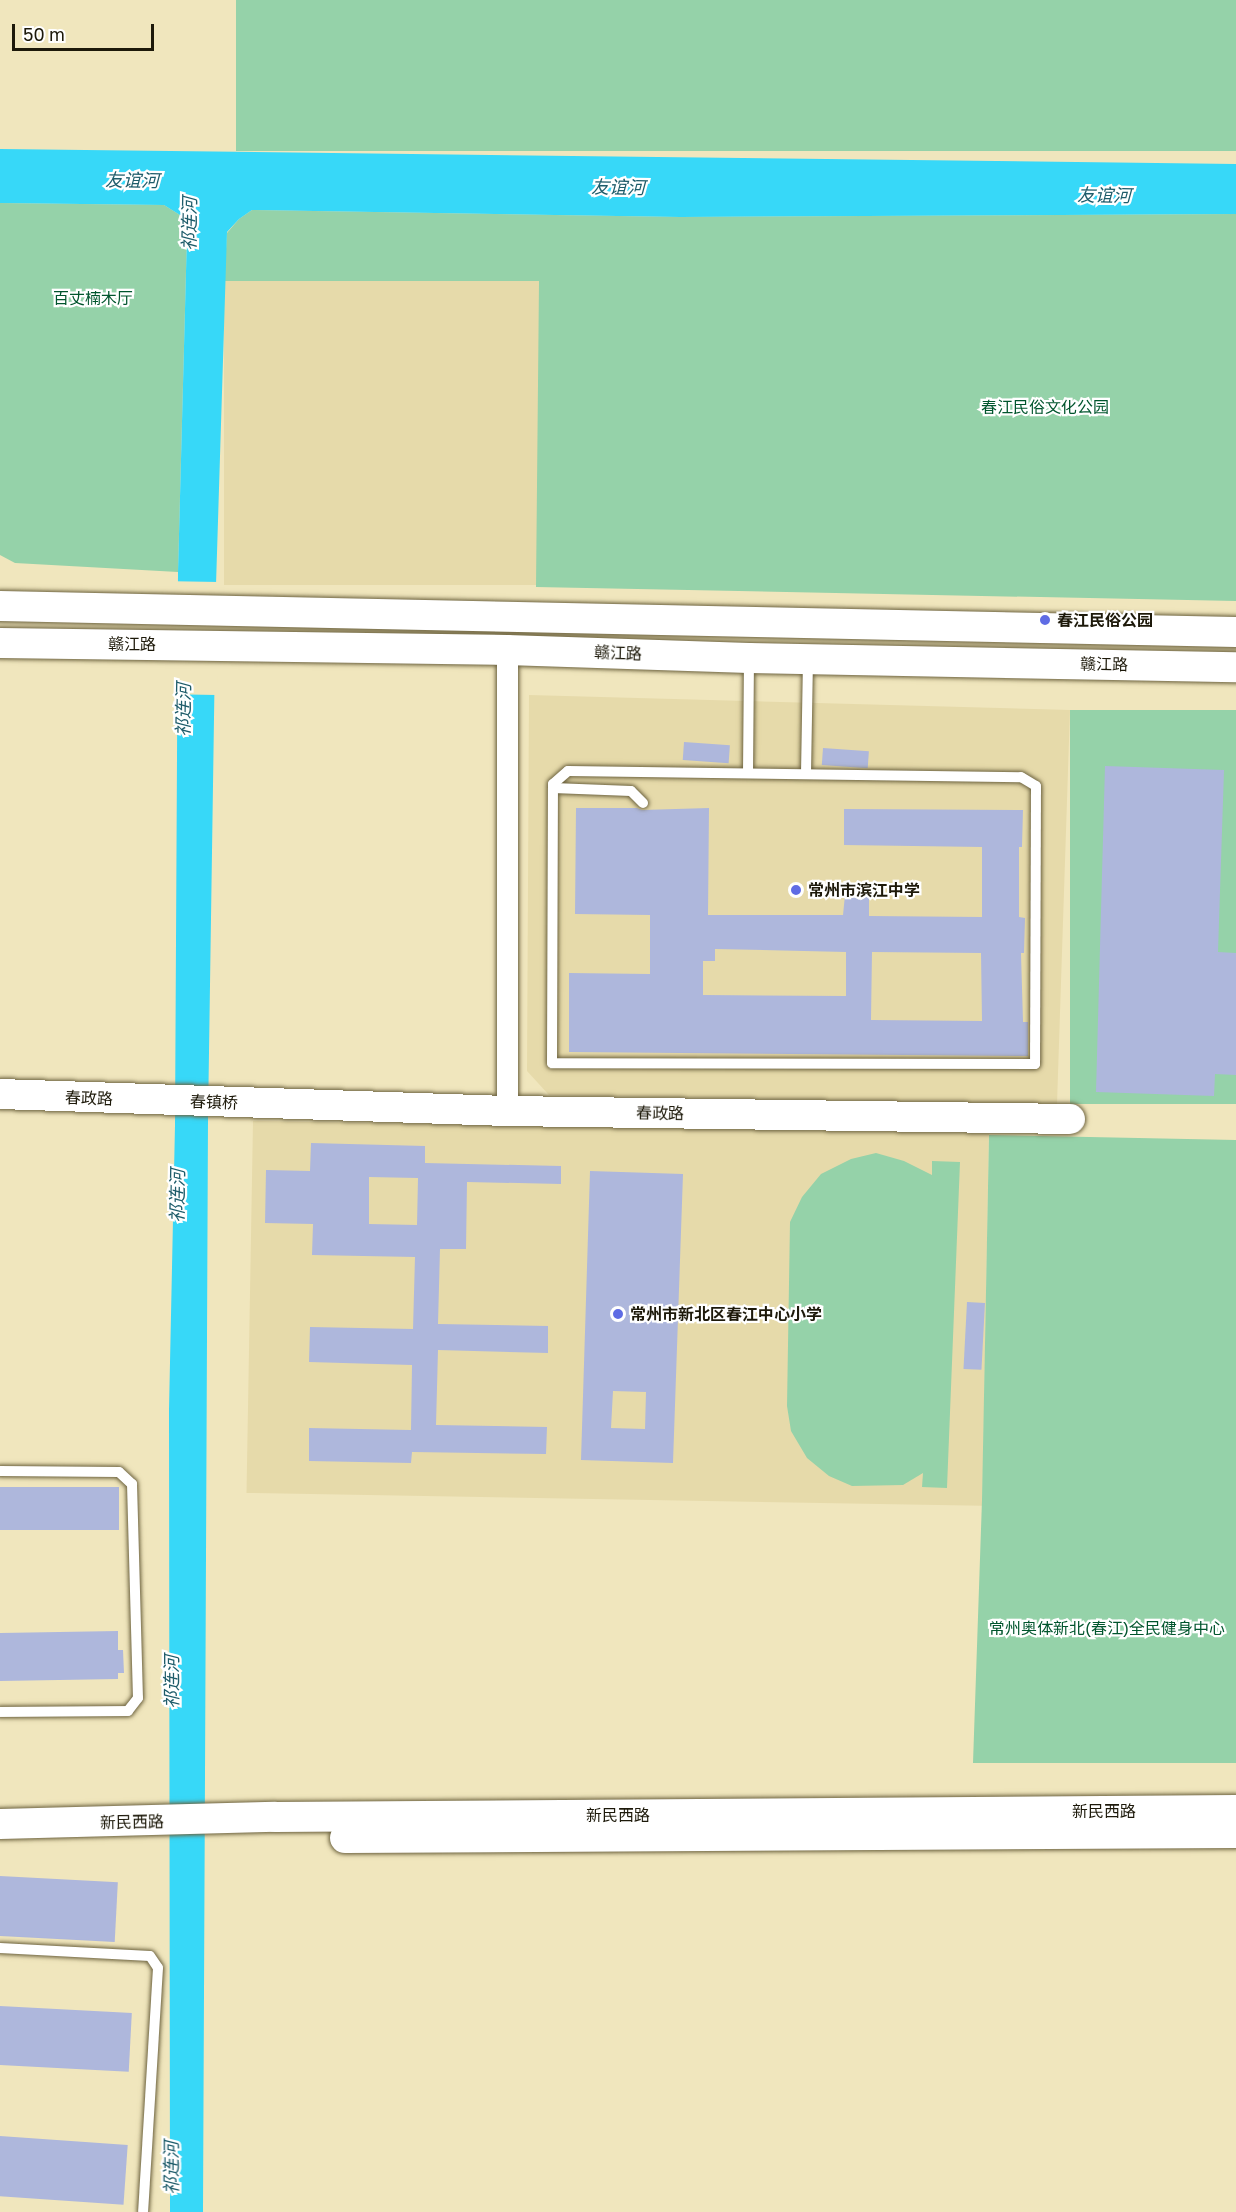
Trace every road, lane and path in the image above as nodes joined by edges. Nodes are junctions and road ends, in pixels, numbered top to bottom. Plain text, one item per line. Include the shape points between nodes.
1 (0, 606) edge
2 (1236, 632) edge
3 (0, 643) edge
4 (507, 650) junction
5 (749, 658) junction
6 (808, 659) junction
7 (1236, 667) edge
8 (748, 773) junction
9 (806, 774) junction
10 (553, 788) junction
11 (643, 803) dead end
12 (0, 1094) edge
13 (178, 1101) joint
14 (250, 1103) joint
15 (507, 1111) junction
16 (1070, 1119) dead end
17 (0, 1471) edge
18 (0, 1712) edge
19 (1236, 1810) edge
20 (0, 1824) edge
21 (226, 1829) junction
22 (151, 1831) junction
23 (1236, 1833) edge
24 (0, 1842) edge
25 (0, 1948) edge
26 (143, 2212) edge

1 - 2 street, 赣江路
3 - 4 street, 赣江路
4 - 5 street, 赣江路
4 - 15 street
5 - 6 street, 赣江路
5 - 8 lane
6 - 7 street, 赣江路
6 - 9 lane
8 - 9 lane
8 - 10 lane via 568,771
9 - 10 lane via 1021,777 1036,786 1035,1064 552,1063
10 - 11 lane via 632,791
12 - 13 street, 春政路
13 - 14 street, 春镇桥
14 - 15 street, 春政路
15 - 16 street, 春政路
17 - 18 lane via 119,1472 132,1484 138,1698 128,1711
19 - 21 street, 新民西路
20 - 22 street, 新民西路
21 - 22 street, 新民西路
21 - 23 street, 新民西路
22 - 24 street, 新民西路
25 - 26 lane via 150,1956 158,1968

